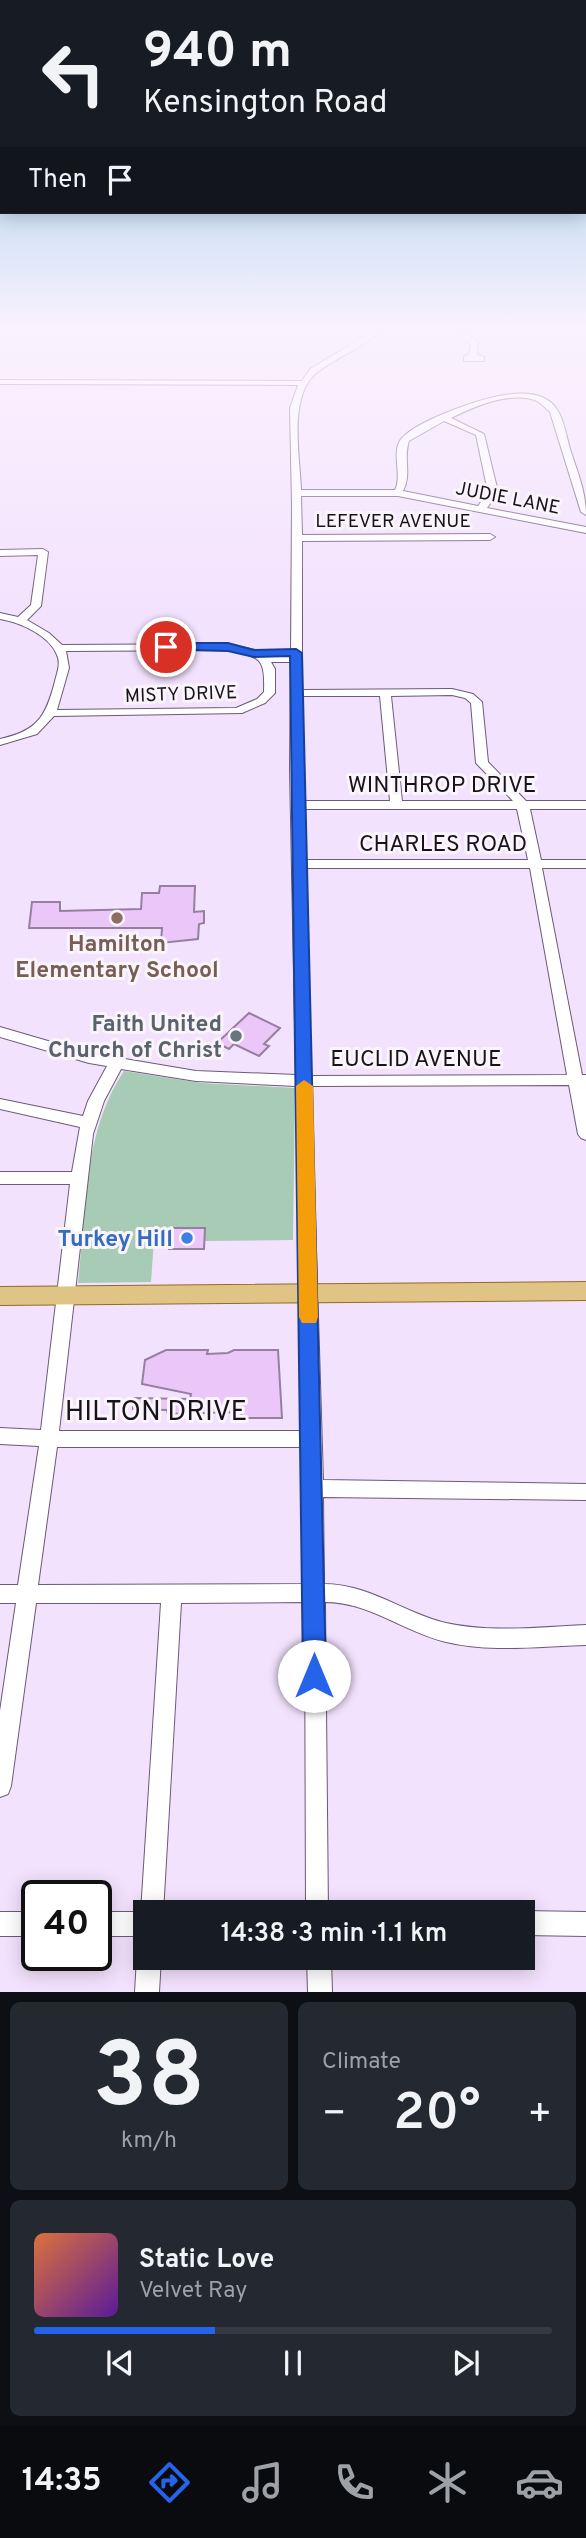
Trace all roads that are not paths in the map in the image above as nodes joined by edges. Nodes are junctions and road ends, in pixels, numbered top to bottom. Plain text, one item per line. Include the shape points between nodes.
1 (295, 426) edge
2 (434, 426) edge
3 (469, 426) edge
4 (559, 426) edge
5 (297, 493) junction
6 (398, 494) junction
7 (481, 509) junction
8 (586, 514) edge
9 (583, 529) edge
10 (490, 537) dead end
11 (296, 538) junction
12 (0, 553) edge
13 (0, 616) edge
14 (21, 620) junction
15 (58, 648) junction
16 (259, 656) junction
17 (296, 656) junction
18 (386, 692) junction
19 (296, 693) junction
20 (52, 713) junction
21 (0, 742) edge
22 (396, 804) junction
23 (522, 804) junction
24 (298, 805) junction
25 (586, 805) edge
26 (300, 864) junction
27 (536, 864) junction
28 (586, 864) edge
29 (0, 1032) edge
30 (116, 1064) junction
31 (581, 1080) edge
32 (304, 1081) junction
33 (0, 1104) edge
34 (88, 1123) junction
35 (586, 1134) edge
36 (0, 1178) edge
37 (79, 1178) junction
38 (586, 1291) edge
39 (309, 1292) junction
40 (0, 1296) edge
41 (66, 1297) junction
42 (0, 1436) edge
43 (48, 1438) junction
44 (312, 1439) junction
45 (313, 1488) junction
46 (586, 1492) edge
47 (28, 1593) junction
48 (315, 1593) junction
49 (0, 1594) edge
50 (172, 1594) junction
51 (586, 1636) edge
52 (0, 1786) edge
53 (153, 1900) edge
54 (317, 1900) edge
55 (535, 1923) edge
56 (0, 1924) edge
57 (21, 1924) edge
58 (112, 1924) edge
59 (133, 1924) edge
60 (586, 1924) edge
61 (148, 1970) edge
62 (319, 1970) edge
63 (147, 1992) edge
64 (320, 1992) edge

1 - 5 street
2 - 6 street via 402,443 405,480
3 - 7 street via 481,437 493,492
4 - 8 street
5 - 6 street, JUDIE LANE
5 - 11 street
6 - 7 street, JUDIE LANE
7 - 9 street, JUDIE LANE
8 - 9 street
10 - 11 street, LEFEVER AVENUE
11 - 17 street
12 - 14 street via 43,552 36,606
13 - 14 street
14 - 15 street
15 - 16 street via 217,647
15 - 20 street via 63,653 63,670
16 - 17 street
16 - 20 street, MISTY DRIVE via 270,668 269,693 238,711
17 - 19 street
18 - 19 street
18 - 22 street
18 - 23 street via 452,692 473,699 482,763
19 - 24 street
20 - 21 street via 33,732
22 - 23 street, WINTHROP DRIVE
22 - 24 street, WINTHROP DRIVE
23 - 25 street, WINTHROP DRIVE
23 - 27 street
24 - 26 street
26 - 27 street, CHARLES ROAD
26 - 32 street
27 - 28 street, CHARLES ROAD
27 - 31 street
29 - 30 street, EUCLID AVENUE
30 - 32 street, EUCLID AVENUE via 196,1076
30 - 34 street
31 - 32 street, EUCLID AVENUE
31 - 35 street
32 - 39 street
33 - 34 street
34 - 37 street
36 - 37 street
37 - 41 street
38 - 39 main road
39 - 41 main road
39 - 44 street
40 - 41 main road
41 - 43 street
42 - 43 street, HILTON DRIVE
43 - 44 street, HILTON DRIVE
43 - 47 street
44 - 45 street
45 - 46 street
45 - 48 street
47 - 49 street
47 - 50 street
47 - 52 street
48 - 50 street
48 - 51 street via 367,1599 451,1634
48 - 54 street
50 - 53 street
55 - 60 street
56 - 57 street
58 - 59 street
61 - 63 street
62 - 64 street

